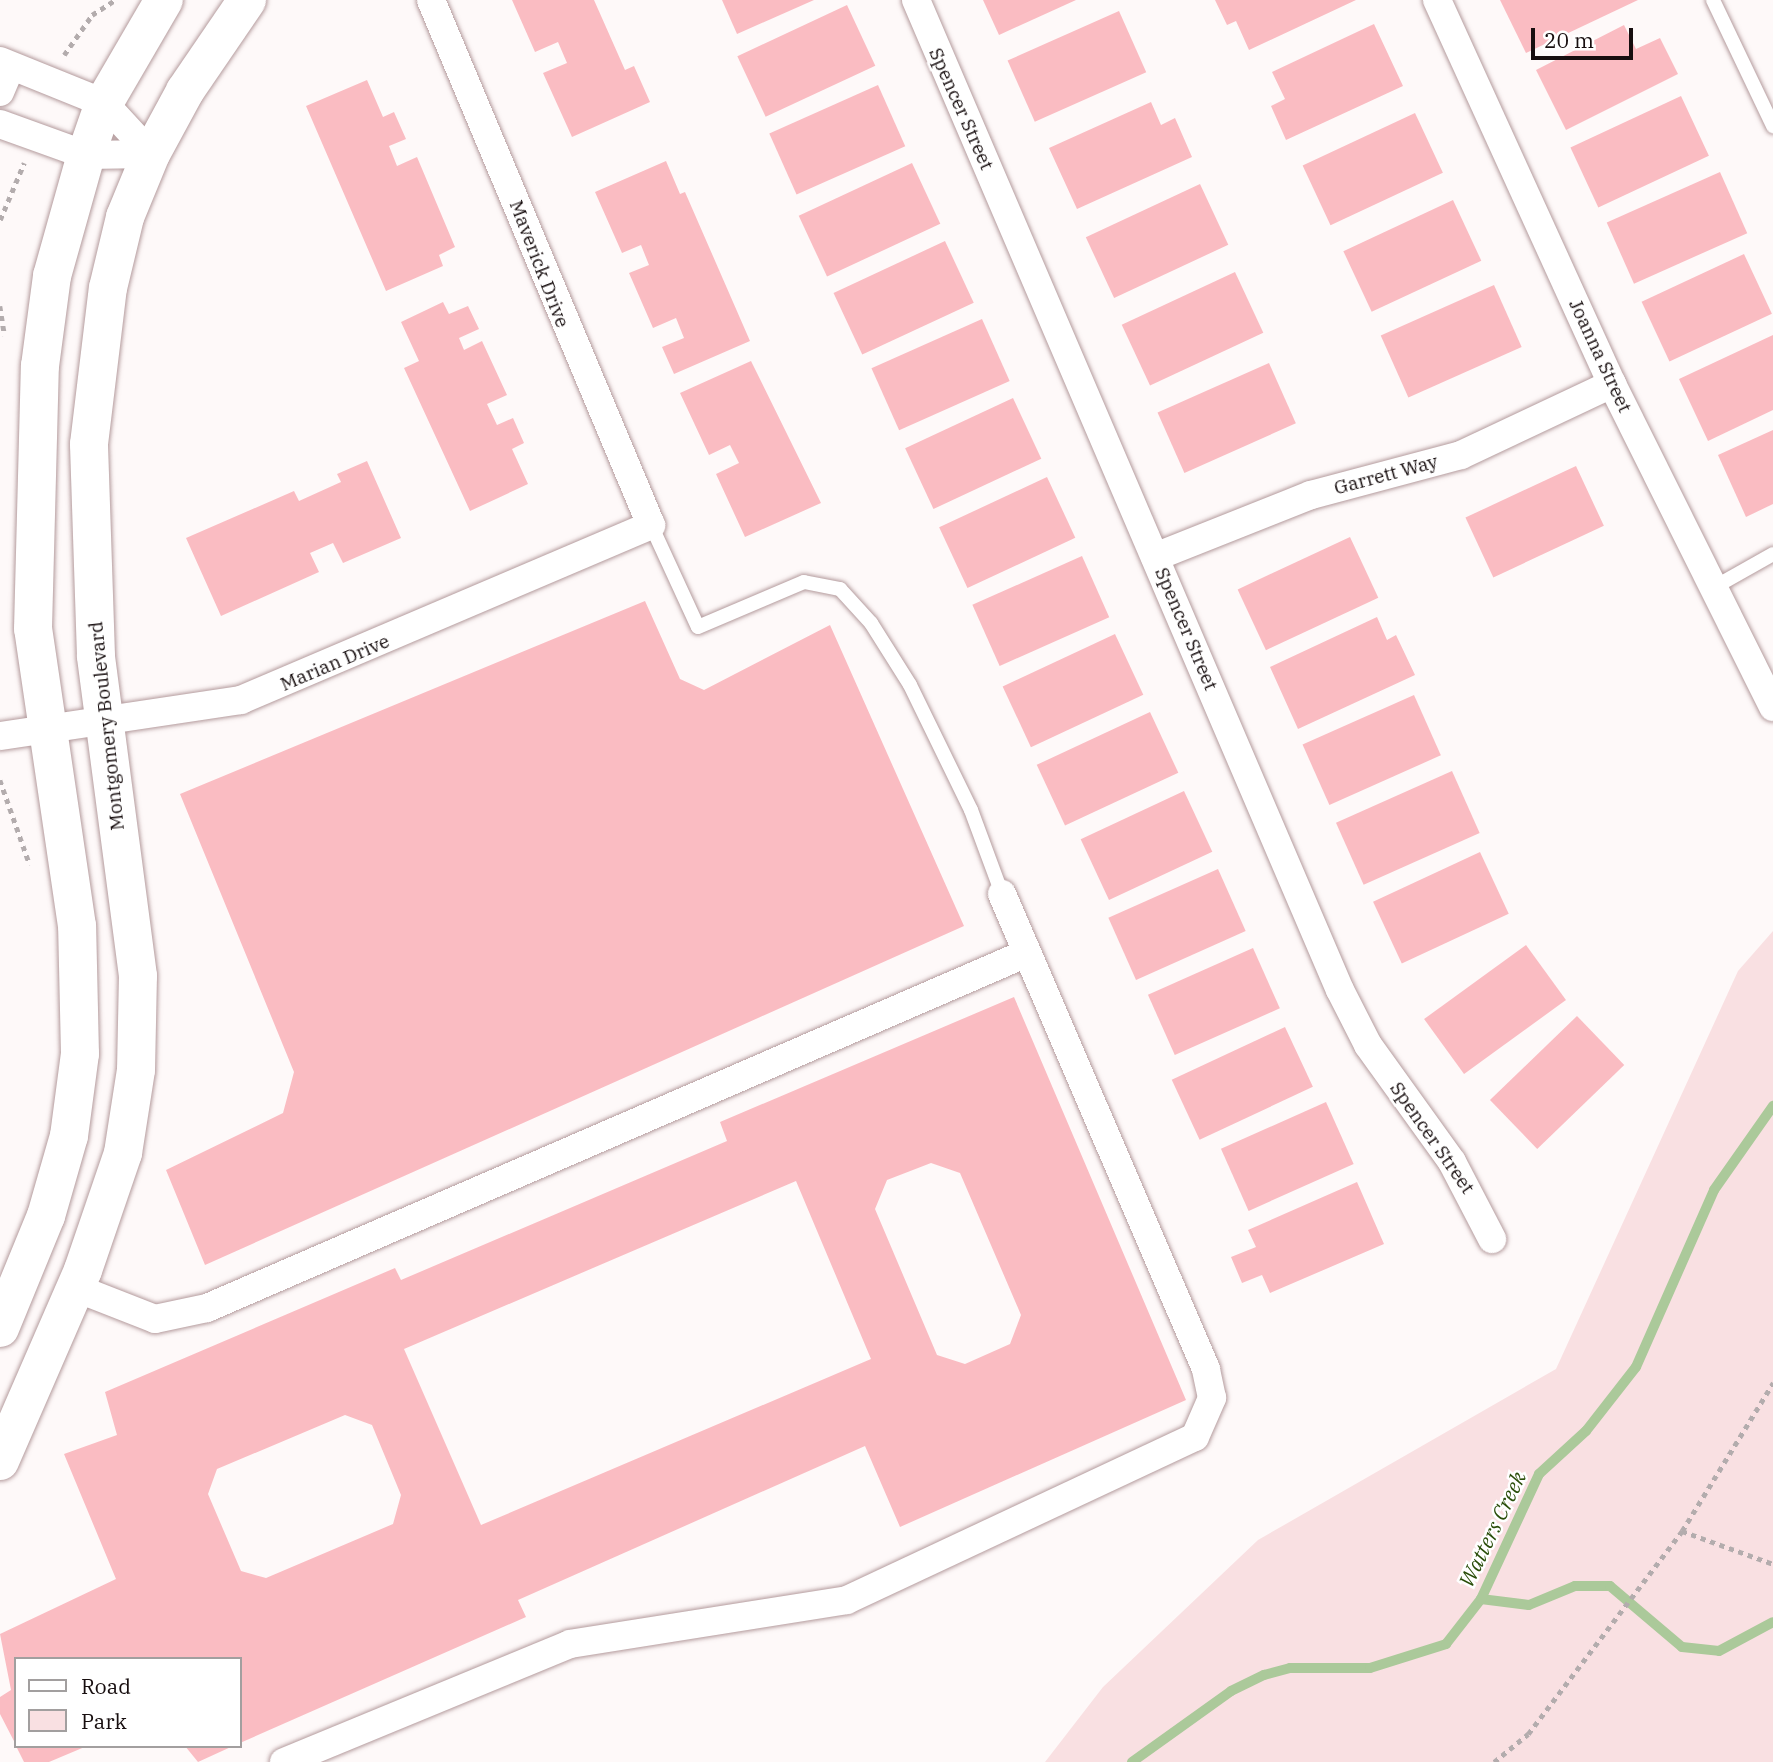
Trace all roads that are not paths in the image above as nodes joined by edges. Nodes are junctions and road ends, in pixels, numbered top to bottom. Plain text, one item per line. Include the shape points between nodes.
1 (164, 0) edge
2 (247, 0) edge
3 (431, 0) edge
4 (916, 0) edge
5 (1437, 0) edge
6 (1713, 0) edge
7 (4, 73) edge
8 (104, 103) junction
9 (0, 124) edge
10 (1773, 126) edge
11 (152, 154) junction
12 (86, 155) junction
13 (1612, 384) junction
14 (651, 526) junction
15 (1773, 554) edge
16 (1156, 557) junction
17 (1713, 588) junction
18 (1773, 706) edge
19 (104, 718) junction
20 (47, 725) junction
21 (0, 736) edge
22 (1002, 894) joint
23 (1027, 953) junction
24 (1492, 1239) dead end
25 (76, 1288) junction
26 (0, 1328) edge
27 (0, 1461) edge
28 (284, 1762) edge

1 - 8 street
2 - 11 street, Montgomery Boulevard via 185,91
3 - 14 street, Maverick Drive
4 - 16 street, Spencer Street
5 - 13 street, Joanna Street
6 - 10 lane
7 - 8 street
8 - 11 street
8 - 12 street
9 - 12 street
11 - 12 street
11 - 19 street, Montgomery Boulevard via 125,216 108,288 89,444
12 - 20 street via 52,276 34,447 33,629
13 - 16 street, Garrett Way via 1461,455 1311,495
13 - 17 street, Joanna Street
14 - 19 street, Marian Drive via 279,687 206,709
14 - 22 lane via 698,627 804,582 840,589 871,623 910,685 971,810
15 - 17 lane
16 - 24 street, Spencer Street via 1340,989 1368,1045 1452,1162
17 - 18 street, Joanna Street
19 - 20 street, Marian Drive
19 - 25 street, Montgomery Boulevard via 138,976 136,1070 123,1153
20 - 21 street, Marian Drive
20 - 26 street via 77,926 79,1054 69,1136 46,1216
22 - 23 street
23 - 25 street via 207,1308 155,1319
23 - 28 street via 1206,1369 1212,1398 1195,1437 859,1596 793,1613 570,1644
25 - 27 street, Montgomery Boulevard

